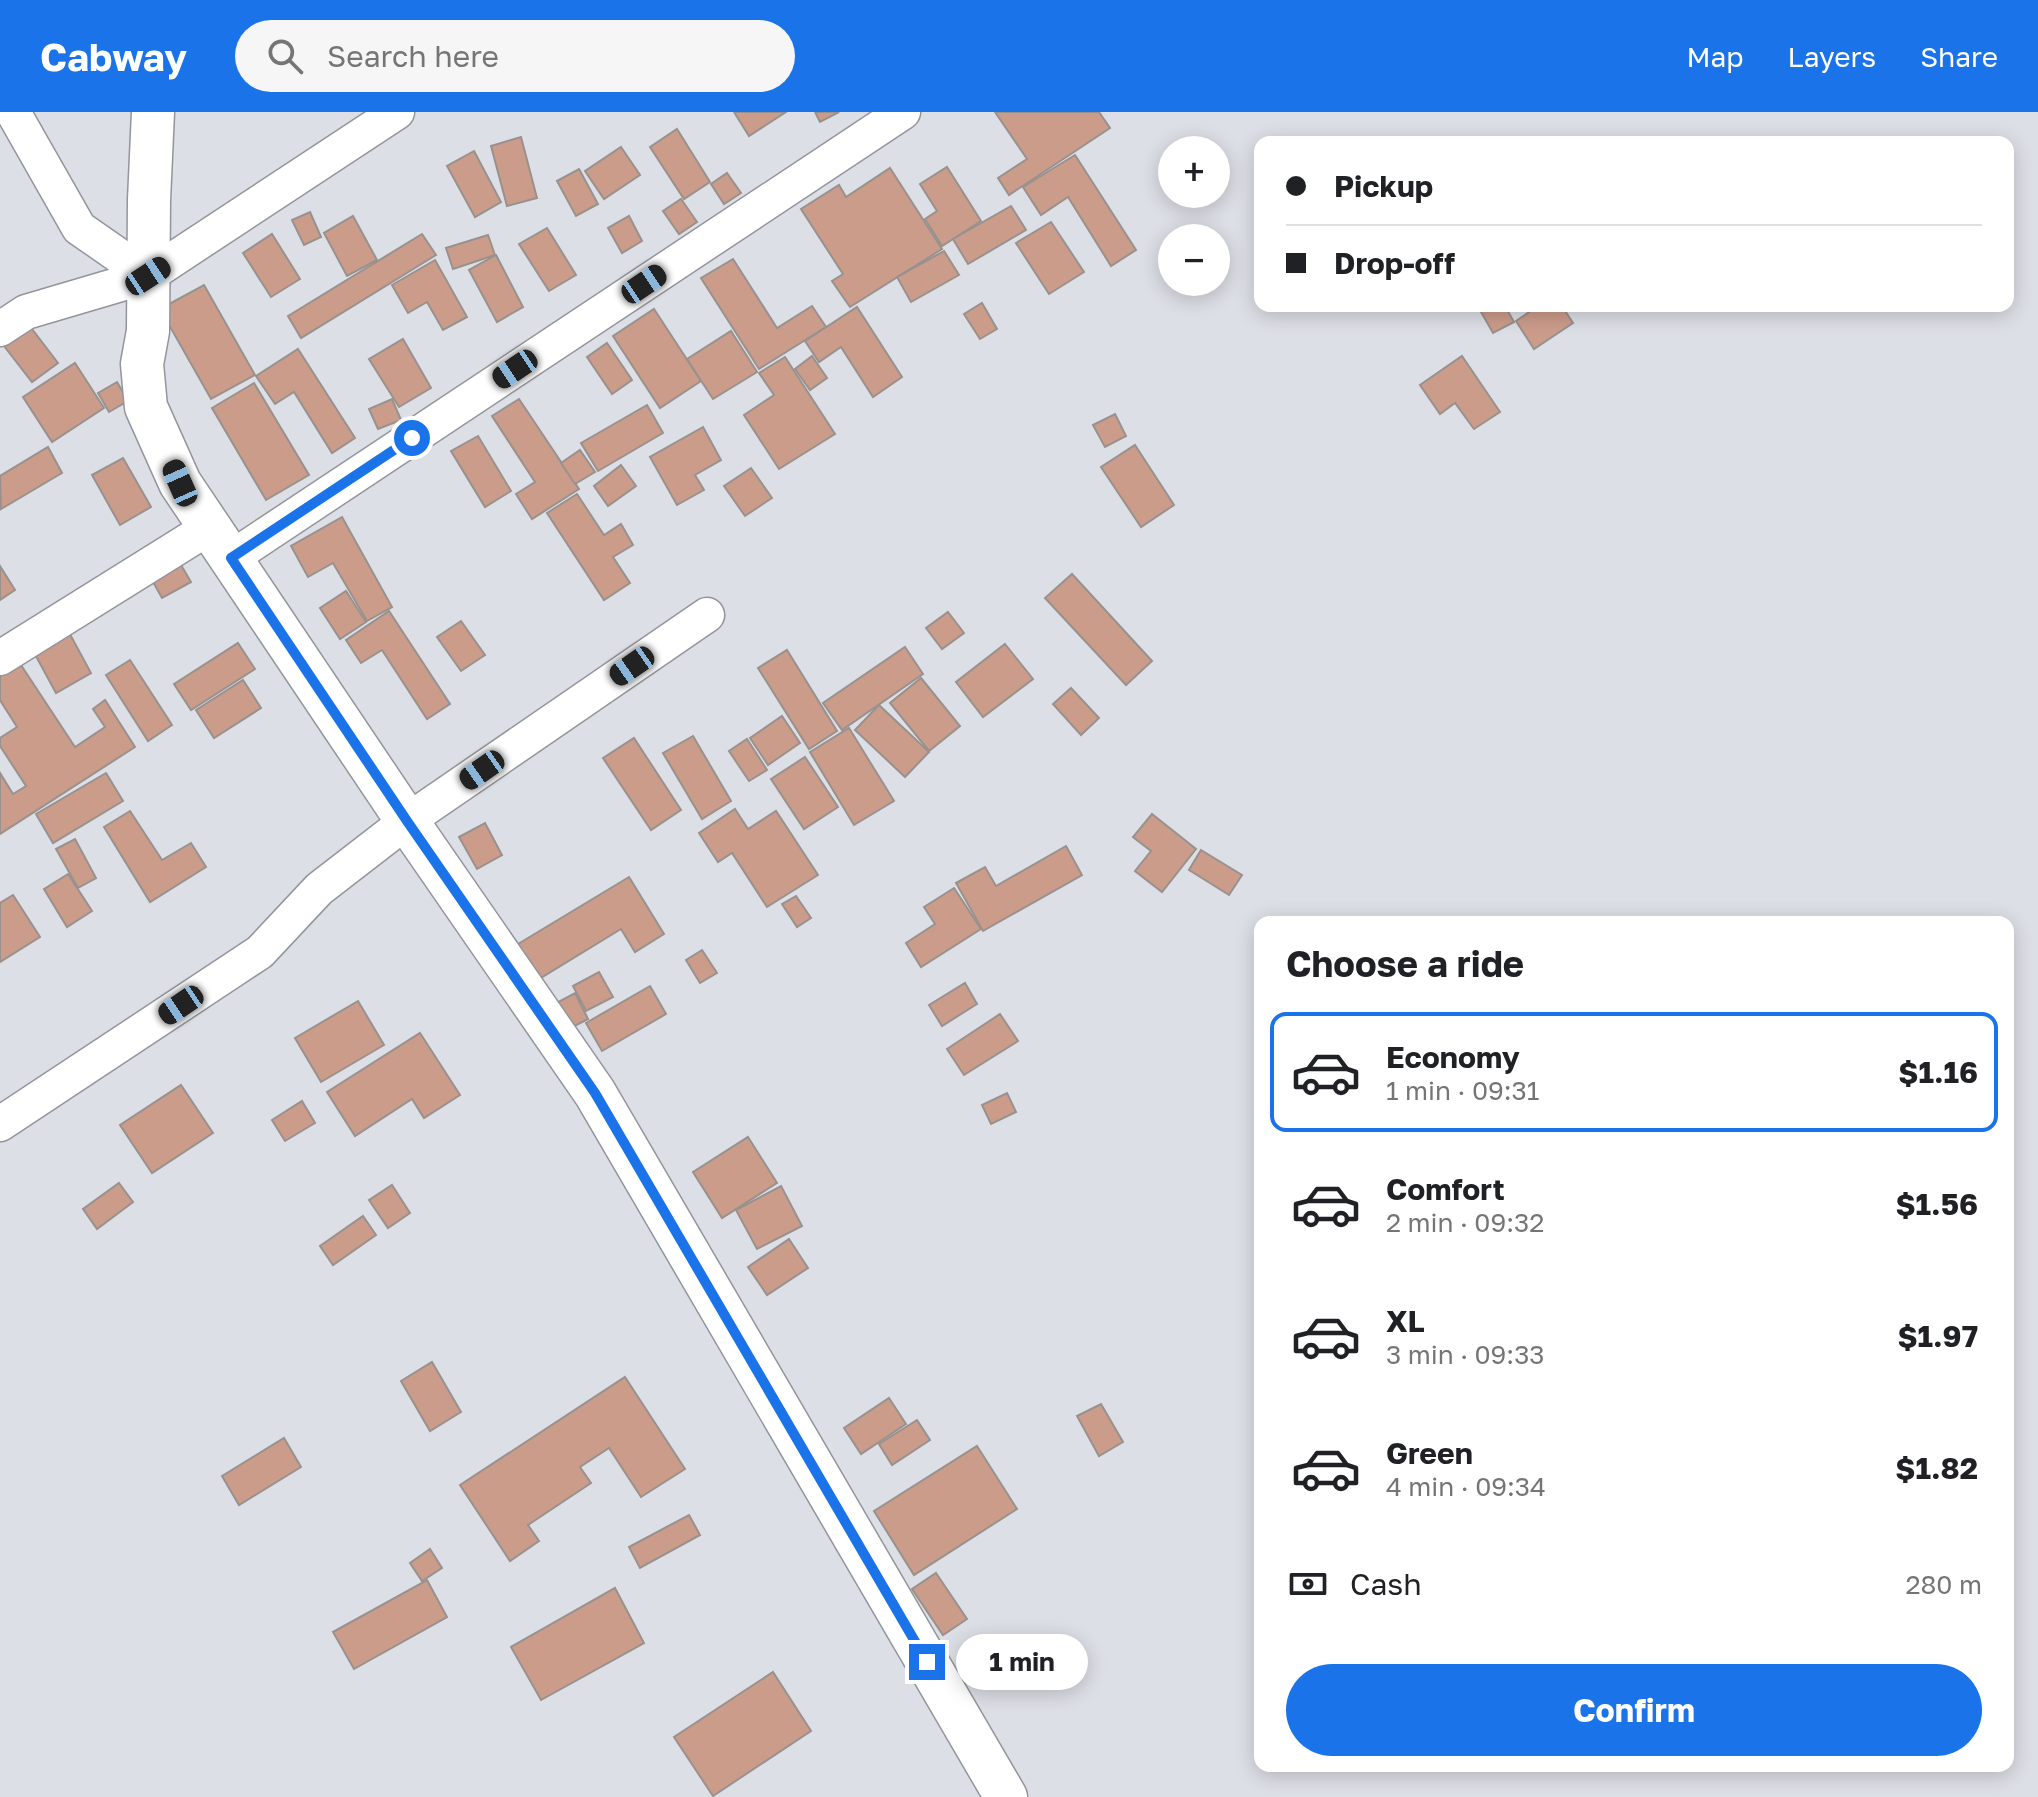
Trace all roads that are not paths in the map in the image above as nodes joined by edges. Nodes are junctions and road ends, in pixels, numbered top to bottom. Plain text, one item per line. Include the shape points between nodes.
1 (13, 112) edge
2 (153, 112) edge
3 (397, 112) edge
4 (903, 112) edge
5 (148, 276) junction
6 (0, 329) edge
7 (220, 542) junction
8 (707, 615) dead end
9 (0, 658) edge
10 (407, 821) junction
11 (0, 1124) edge
12 (1006, 1797) edge

1 - 5 street via 79,228
2 - 5 street
3 - 5 street
4 - 7 street
5 - 6 street via 26,312
5 - 7 street via 142,364 146,407 180,483
7 - 9 street
7 - 10 street
8 - 10 street
10 - 11 street via 319,889 260,952
10 - 12 street via 595,1093

